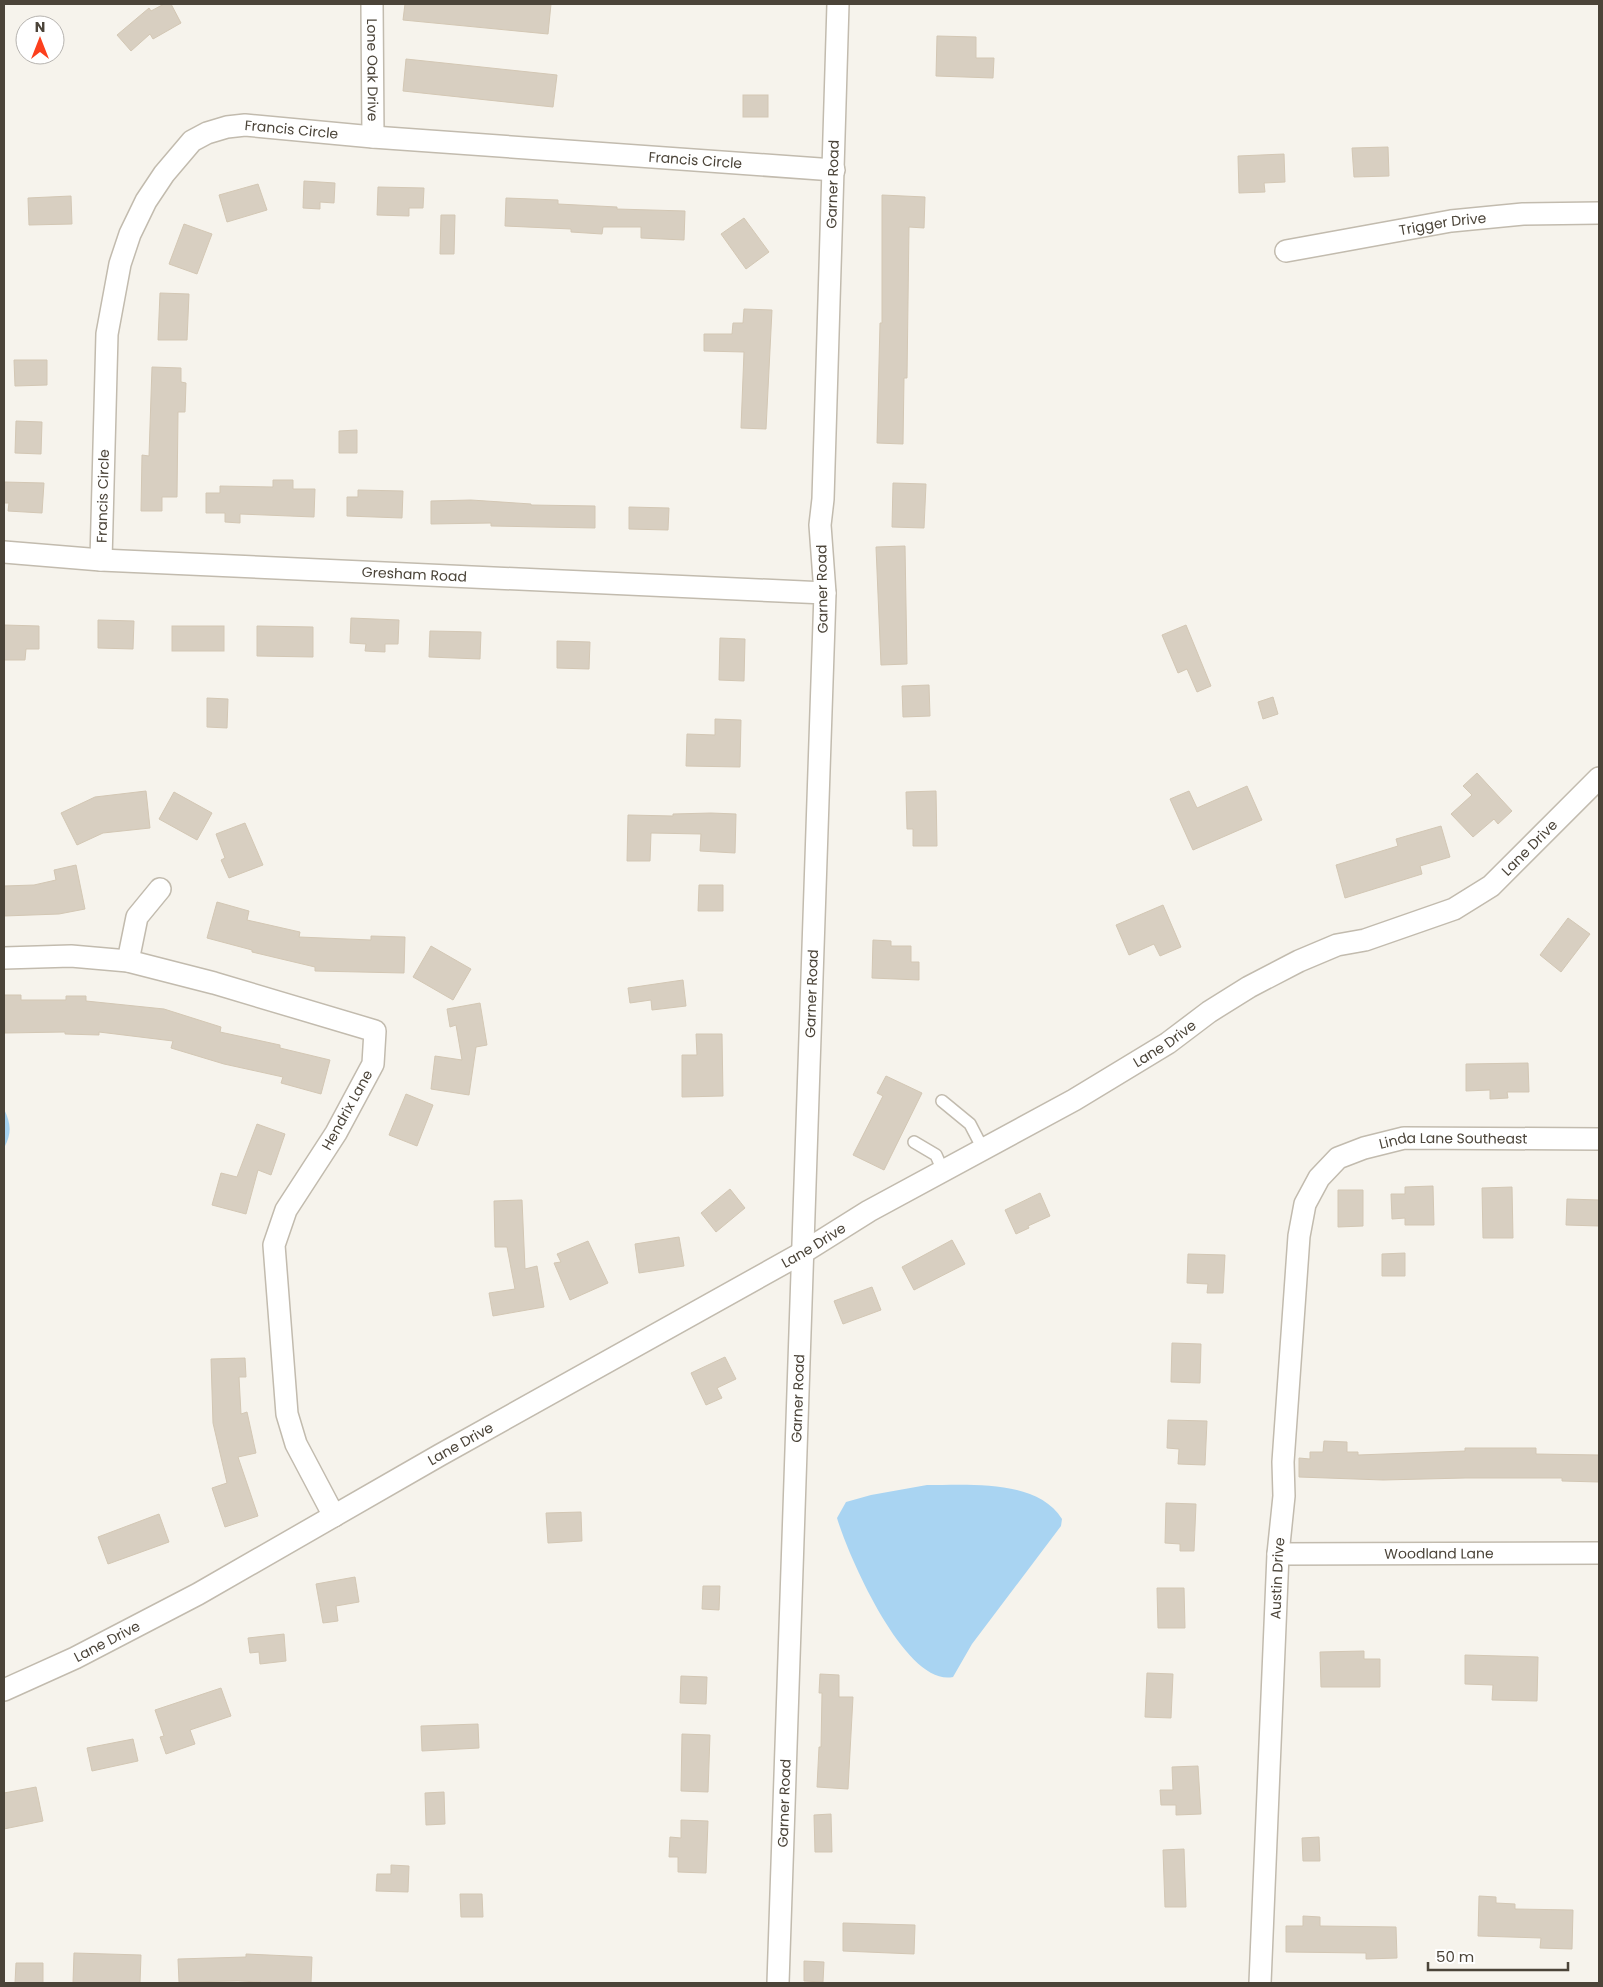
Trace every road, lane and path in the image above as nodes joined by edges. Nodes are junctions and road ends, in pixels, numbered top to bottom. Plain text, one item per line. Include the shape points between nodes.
1 (372, 4) edge
2 (838, 4) edge
3 (373, 137) junction
4 (834, 170) junction
5 (1599, 213) edge
6 (1286, 251) dead end
7 (4, 552) edge
8 (101, 560) junction
9 (825, 593) junction
10 (1599, 778) edge
11 (160, 888) dead end
12 (4, 958) edge
13 (128, 961) junction
14 (942, 1101) dead end
15 (1599, 1139) edge
16 (914, 1142) dead end
17 (983, 1149) junction
18 (943, 1170) junction
19 (1319, 1178) joint
20 (802, 1253) junction
21 (334, 1516) junction
22 (1599, 1553) edge
23 (1278, 1554) junction
24 (4, 1690) edge
25 (778, 1983) edge
26 (1260, 1983) edge

1 - 3 street, Lone Oak Drive
2 - 4 street, Garner Road
3 - 4 street, Francis Circle
3 - 8 street, Francis Circle via 245,125 207,132 182,152 146,201 120,264 107,334
4 - 9 street, Garner Road via 824,499 820,525
5 - 6 street, Trigger Drive via 1523,214 1451,221
7 - 8 street, Gresham Road
8 - 9 street, Gresham Road
9 - 20 street, Garner Road
10 - 17 street, Lane Drive via 1491,886 1454,909 1299,961 1209,1012 1168,1043 1074,1100
11 - 13 street via 137,918
12 - 13 street, Hendrix Lane via 71,956
13 - 21 street, Hendrix Lane via 375,1031 373,1064 336,1133 286,1210 274,1245 287,1414 296,1444
14 - 17 lane via 970,1124
15 - 19 street, Linda Lane Southeast via 1404,1138 1338,1158
16 - 18 lane via 936,1155
17 - 18 street, Lane Drive
18 - 20 street, Lane Drive
19 - 23 street, Austin Drive via 1305,1204 1299,1236
20 - 21 street, Lane Drive
20 - 25 street, Garner Road
21 - 24 street, Lane Drive via 180,1604
22 - 23 street, Woodland Lane
23 - 26 street, Austin Drive

